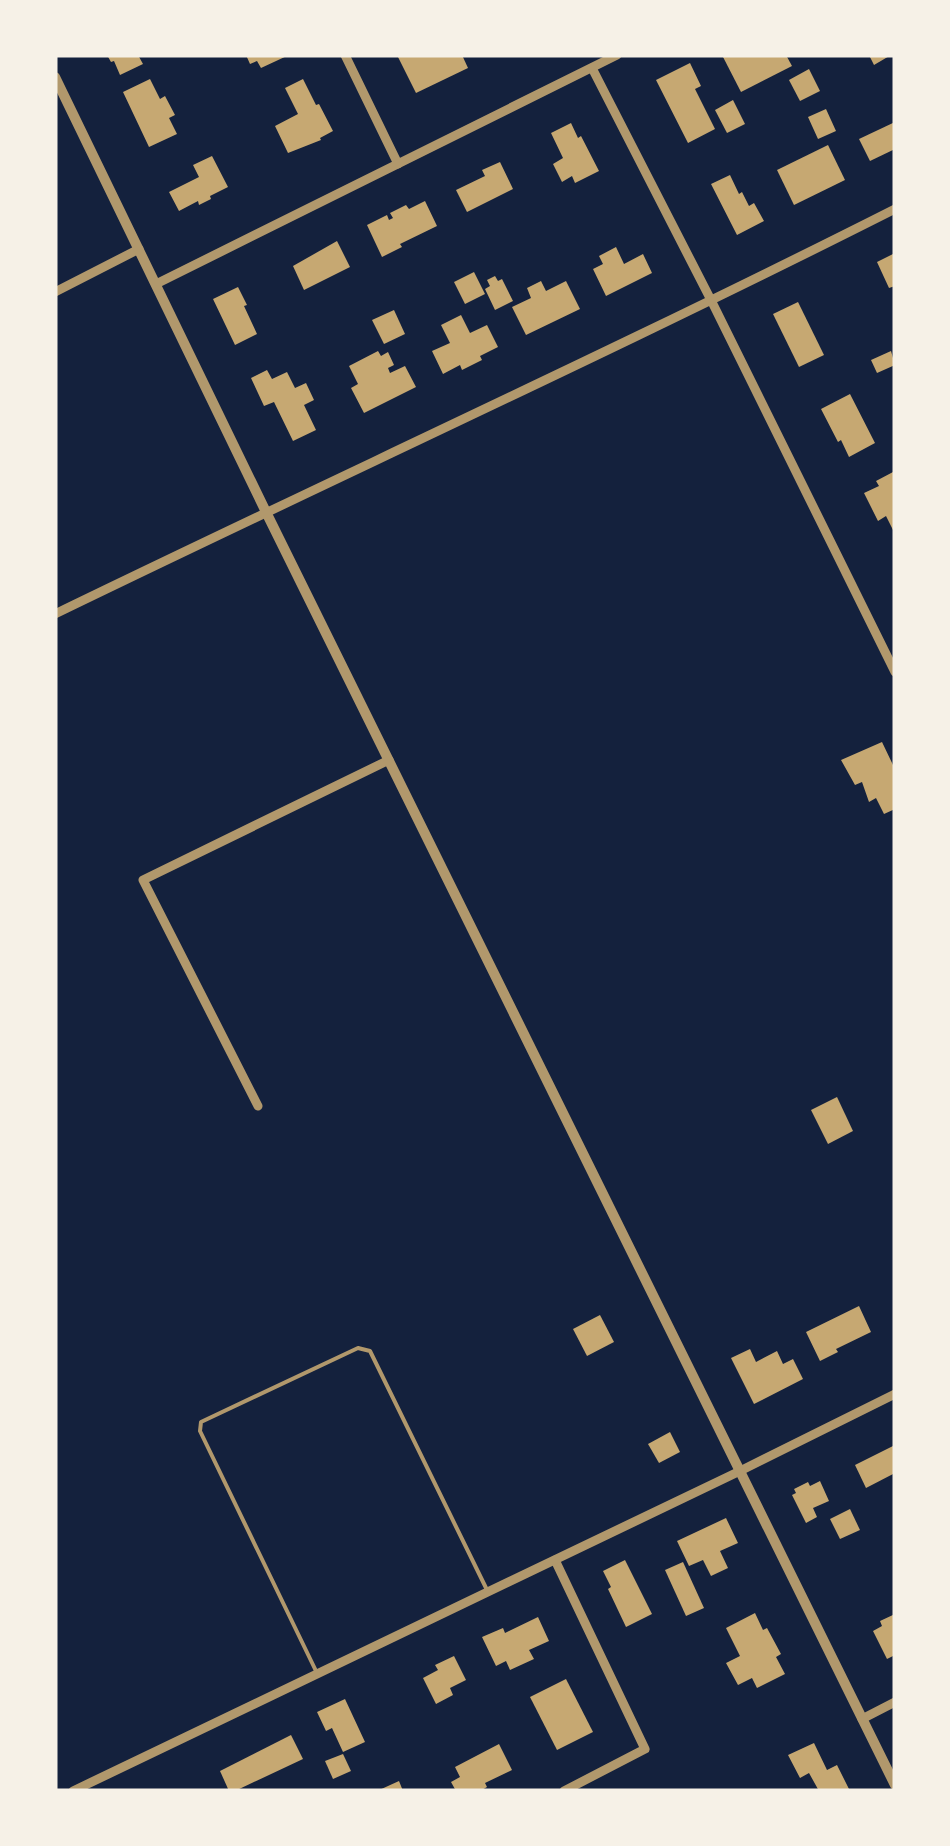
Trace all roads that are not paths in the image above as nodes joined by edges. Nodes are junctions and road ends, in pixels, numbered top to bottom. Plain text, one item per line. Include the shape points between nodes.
1 (344, 55) edge
2 (617, 55) edge
3 (592, 68) junction
4 (55, 78) edge
5 (398, 164) junction
6 (895, 210) edge
7 (139, 249) junction
8 (156, 284) junction
9 (55, 292) edge
10 (712, 302) junction
11 (266, 512) junction
12 (55, 614) edge
13 (895, 672) edge
14 (389, 760) junction
15 (258, 1106) dead end
16 (895, 1394) edge
17 (740, 1471) junction
18 (554, 1560) junction
19 (488, 1592) junction
20 (317, 1674) junction
21 (895, 1702) edge
22 (862, 1719) junction
23 (895, 1786) edge
24 (72, 1791) edge
25 (564, 1791) edge

1 - 5 street
2 - 3 street
3 - 5 street
3 - 10 street
4 - 7 street
5 - 8 street
6 - 10 street
7 - 8 street
7 - 9 street
8 - 11 street
10 - 11 street
10 - 13 street
11 - 12 street
11 - 14 street
14 - 15 street via 143,880
14 - 17 street
16 - 17 street
17 - 18 street
17 - 22 street
18 - 19 street
18 - 25 street via 645,1749
19 - 20 street
19 - 20 lane via 370,1351 358,1348 201,1422
20 - 24 street
21 - 22 street
22 - 23 street

